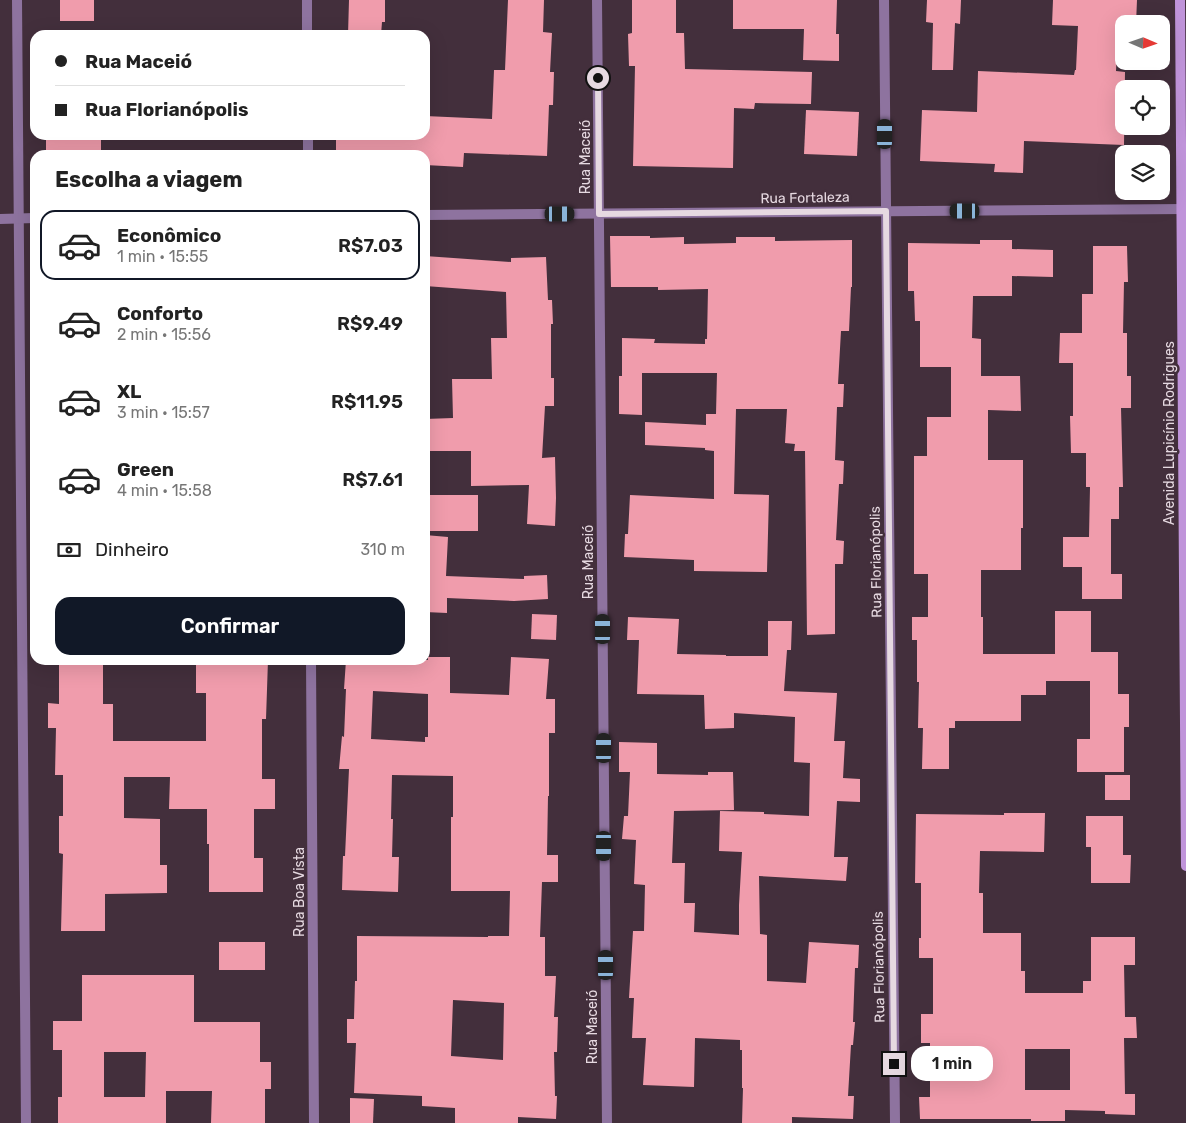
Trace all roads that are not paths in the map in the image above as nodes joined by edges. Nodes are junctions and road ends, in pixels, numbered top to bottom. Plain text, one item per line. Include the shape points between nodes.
1 (17, 0) edge
2 (307, 0) edge
3 (597, 0) edge
4 (884, 0) edge
5 (1180, 0) edge
6 (308, 30) edge
7 (1184, 209) edge
8 (886, 211) junction
9 (599, 214) junction
10 (430, 215) edge
11 (18, 218) junction
12 (30, 218) edge
13 (0, 219) edge
14 (311, 665) edge
15 (1186, 866) edge
16 (26, 1123) edge
17 (314, 1123) edge
18 (607, 1123) edge
19 (895, 1123) edge

1 - 11 street
2 - 6 street
3 - 9 street, Rua Maceió
4 - 8 street, Rua Florianópolis
5 - 7 street, Avenida Lupicínio Rodrigues
7 - 8 street, Rua Fortaleza
7 - 15 street, Avenida Lupicínio Rodrigues
8 - 9 street, Rua Fortaleza
8 - 19 street, Rua Florianópolis
9 - 10 street, Rua Fortaleza
9 - 18 street, Rua Maceió
11 - 12 street
11 - 13 street
11 - 16 street
14 - 17 street, Rua Boa Vista

